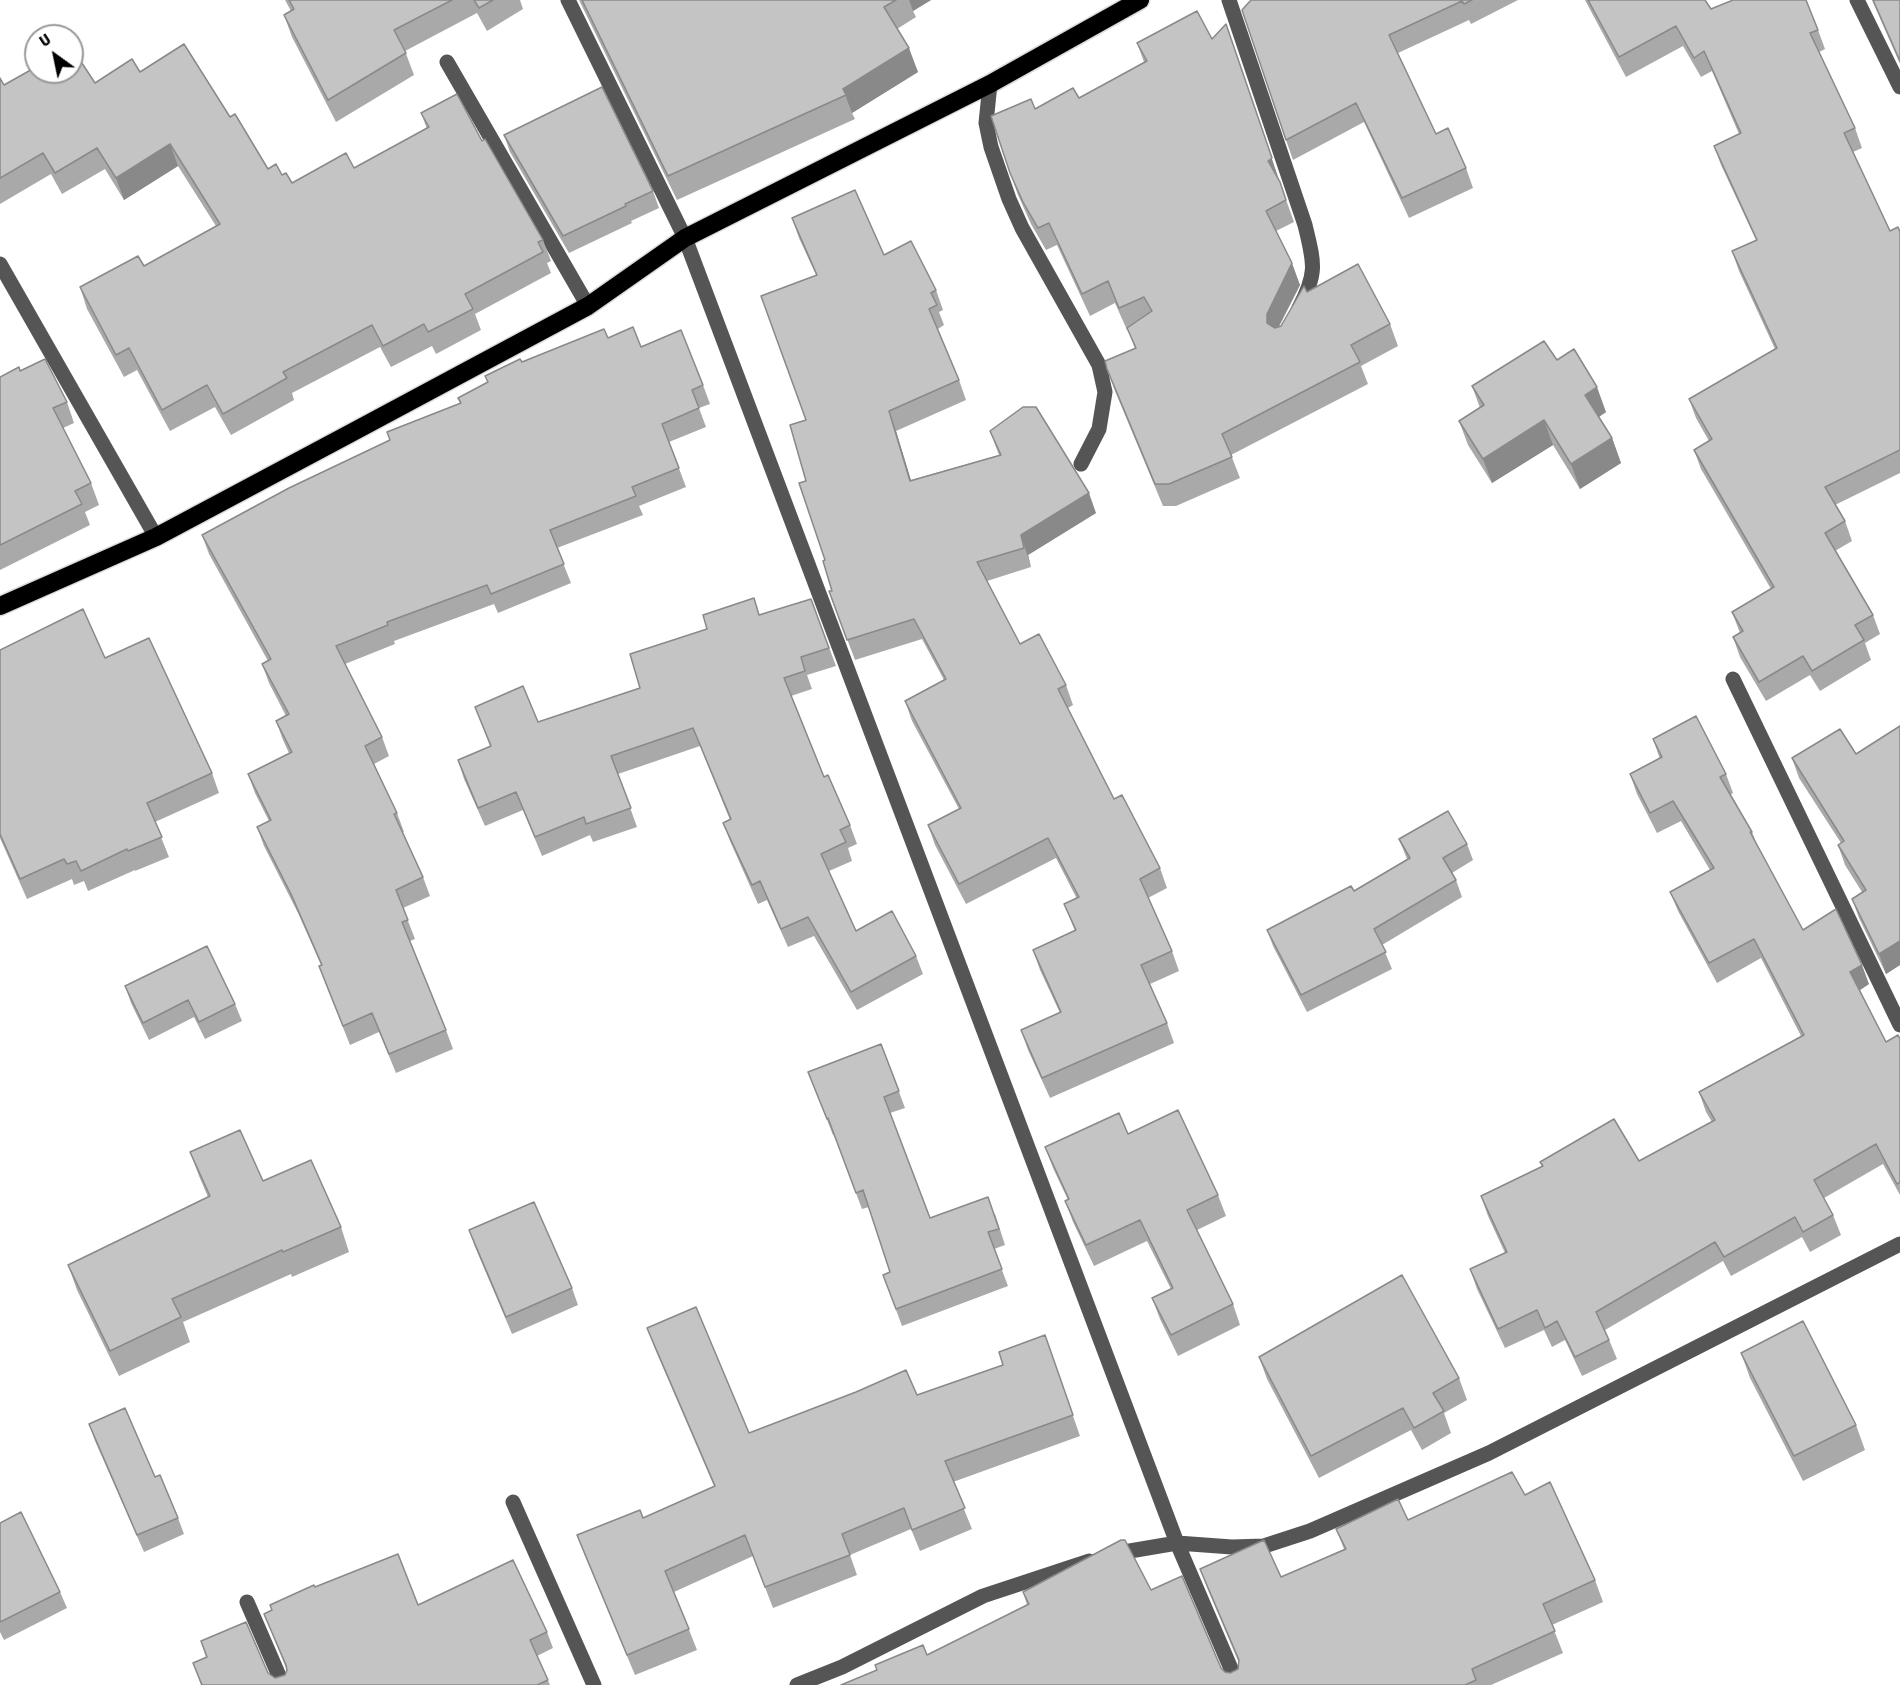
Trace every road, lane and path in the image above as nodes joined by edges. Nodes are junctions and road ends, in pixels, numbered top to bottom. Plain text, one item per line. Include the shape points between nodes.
1 (568, 0) edge
2 (1140, 0) edge
3 (1229, 0) edge
4 (1857, 0) edge
5 (447, 62) dead end
6 (990, 84) junction
7 (1900, 87) edge
8 (685, 238) junction
9 (0, 264) edge
10 (588, 306) junction
11 (1292, 323) edge
12 (1081, 464) dead end
13 (156, 537) junction
14 (0, 606) edge
15 (1732, 679) dead end
16 (1900, 1025) edge
17 (1900, 1244) edge
18 (513, 1502) dead end
19 (1177, 1543) junction
20 (247, 1602) dead end
21 (283, 1685) edge
22 (594, 1685) edge
23 (797, 1685) edge
24 (1238, 1685) edge

1 - 8 street
2 - 6 highway
3 - 11 street via 1314,261 1306,297
4 - 7 street
5 - 10 street
6 - 8 highway
6 - 12 street via 986,123 1010,199 1022,228 1100,365 1105,392 1099,429
8 - 10 highway
8 - 19 street
9 - 13 street
10 - 13 highway
13 - 14 highway
15 - 16 street
17 - 19 street via 1489,1453 1310,1531 1264,1546
18 - 22 street
19 - 23 street via 1106,1556 983,1596 842,1667
19 - 24 street
20 - 21 street

